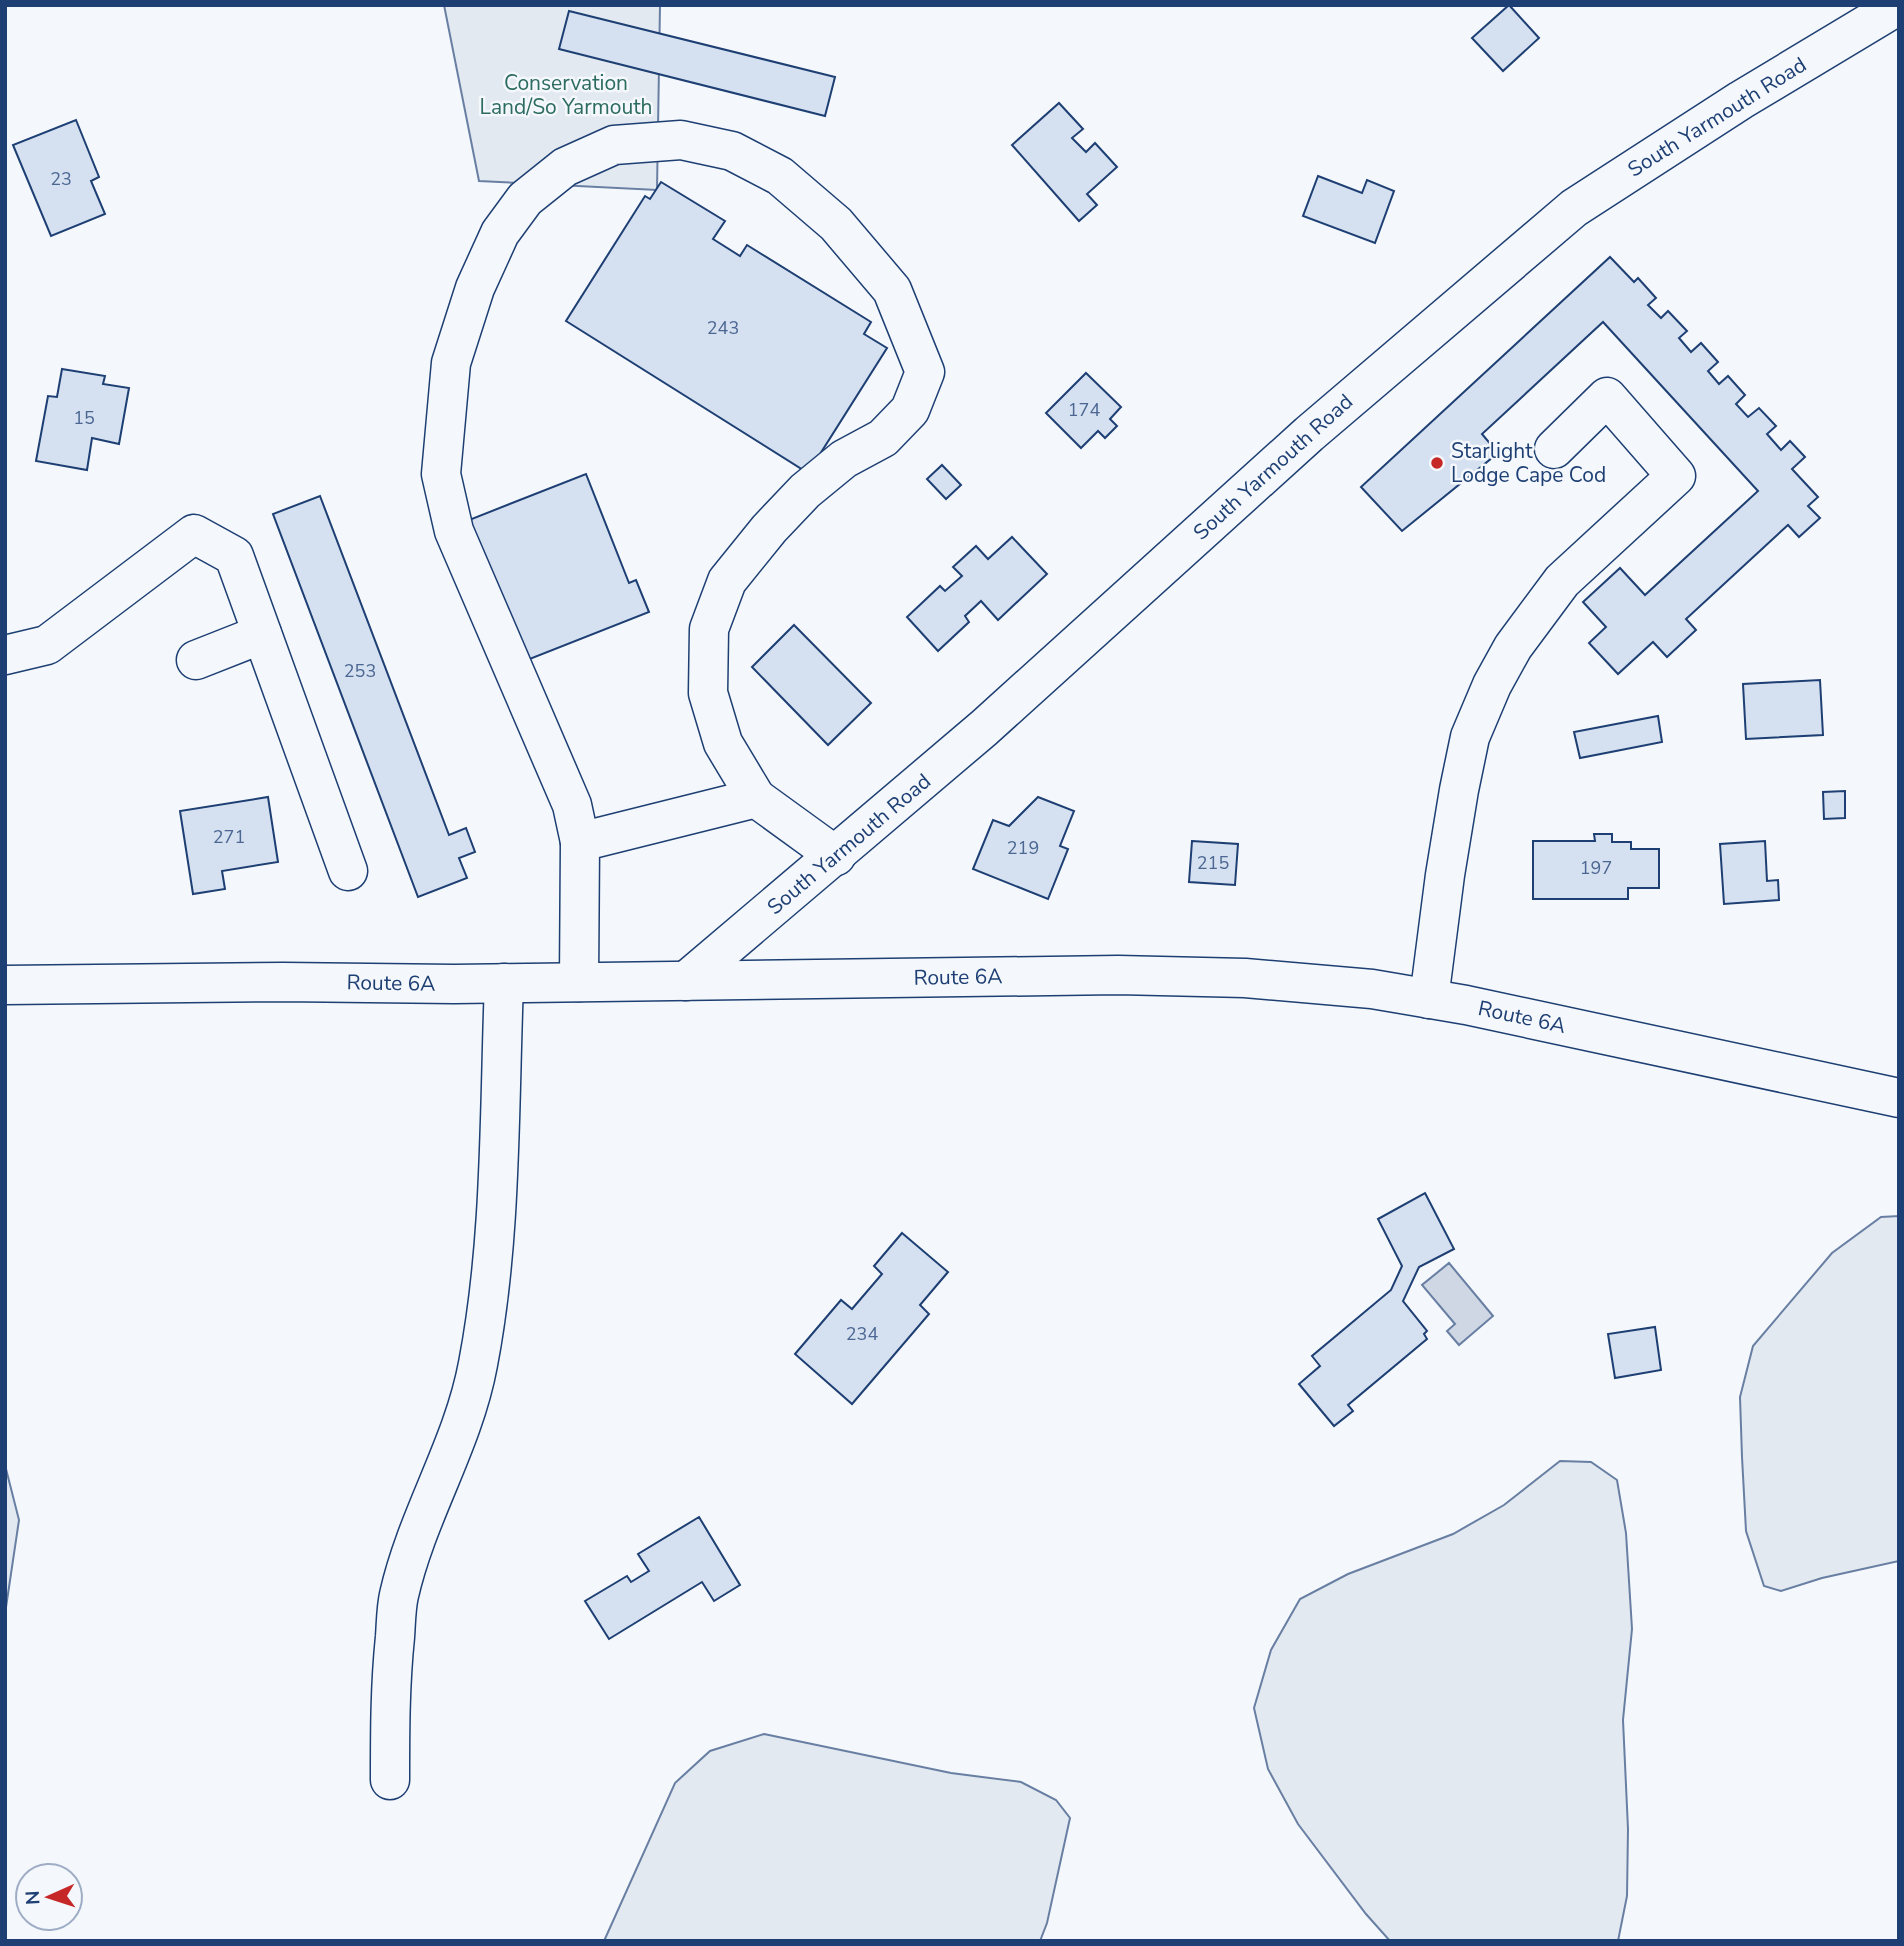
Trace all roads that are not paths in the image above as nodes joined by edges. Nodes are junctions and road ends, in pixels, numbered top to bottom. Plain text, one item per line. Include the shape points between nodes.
1 (1899, 5) edge
2 (1554, 449) dead end
3 (262, 634) junction
4 (5, 655) edge
5 (196, 660) dead end
6 (756, 798) junction
7 (580, 842) junction
8 (835, 856) junction
9 (348, 871) dead end
10 (686, 981) junction
11 (579, 982) junction
12 (504, 983) junction
13 (5, 985) edge
14 (1429, 999) junction
15 (1899, 1098) edge
16 (390, 1780) dead end

1 - 8 main road, South Yarmouth Road via 1574,208 1309,435
2 - 14 main road via 1607,397 1676,476 1562,581 1513,647 1492,685 1470,737 1459,790
3 - 4 main road via 234,556 194,534 47,645
3 - 5 main road
3 - 9 main road
6 - 7 main road
6 - 7 main road via 723,743 708,692 709,629 727,581 805,491 844,459 883,438 910,410 925,372 892,289 836,224 780,176 732,151 681,140 614,145 565,167 525,199 500,233 475,288 451,363 441,474 454,531 572,805
6 - 8 main road
7 - 11 main road
8 - 10 main road, South Yarmouth Road
10 - 11 main road, Route 6A
10 - 14 main road, Route 6A via 1118,975 1292,981
11 - 12 main road, Route 6A
12 - 13 main road, Route 6A
12 - 16 main road via 489,1289 464,1420 422,1521 399,1596 390,1685
14 - 15 main road, Route 6A

